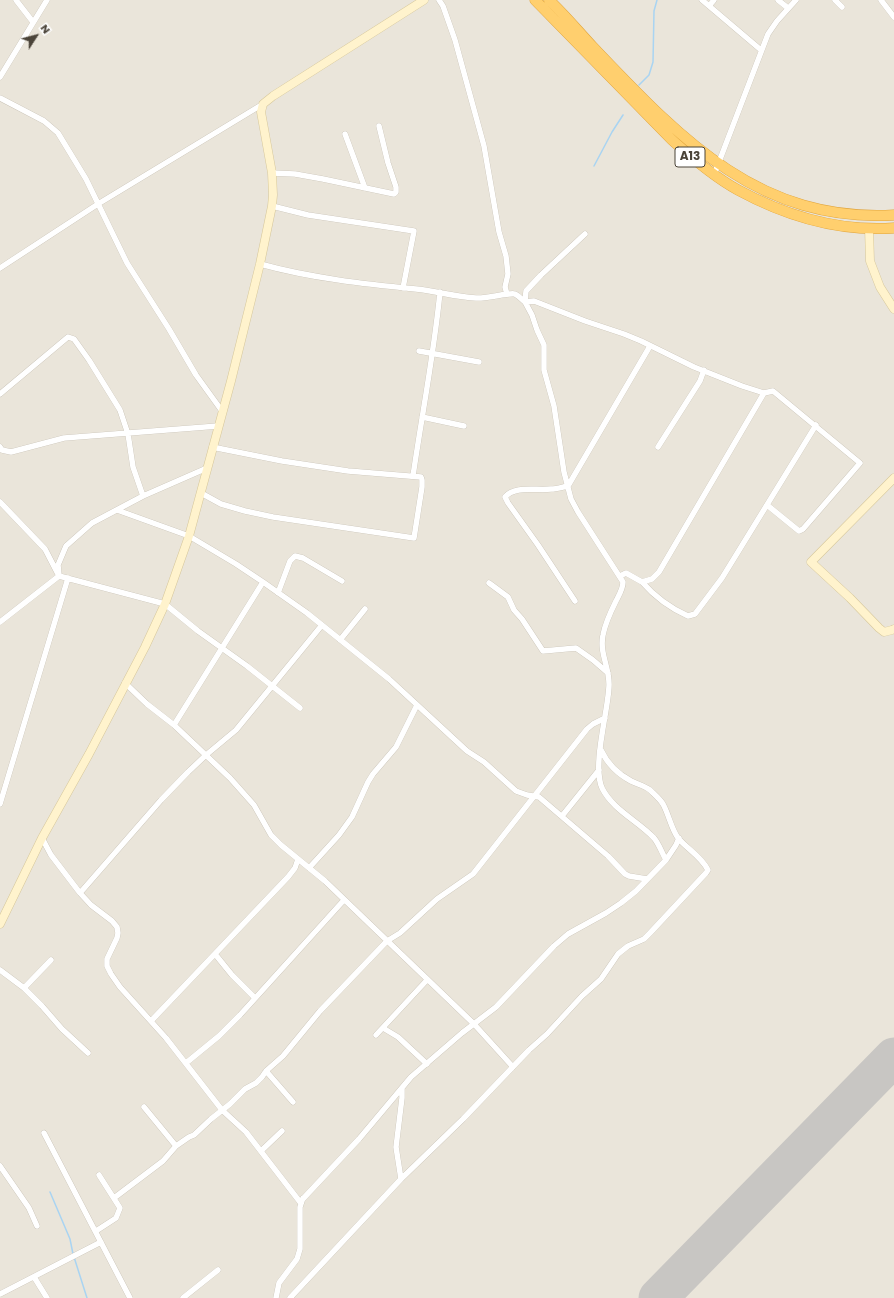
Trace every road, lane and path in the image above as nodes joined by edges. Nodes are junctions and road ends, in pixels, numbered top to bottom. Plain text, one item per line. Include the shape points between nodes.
1 (16, 0) edge
2 (47, 0) edge
3 (424, 0) edge
4 (439, 0) edge
5 (535, 0) edge
6 (549, 0) edge
7 (702, 0) edge
8 (714, 0) edge
9 (778, 0) edge
10 (796, 0) edge
11 (836, 0) edge
12 (881, 0) edge
13 (709, 6) junction
14 (842, 7) dead end
15 (788, 8) junction
16 (894, 17) edge
17 (33, 22) junction
18 (761, 50) junction
19 (0, 77) edge
20 (0, 98) edge
21 (263, 104) junction
22 (379, 126) dead end
23 (345, 134) dead end
24 (718, 164) junction
25 (272, 174) junction
26 (714, 174) junction
27 (364, 188) junction
28 (98, 204) junction
29 (272, 206) junction
30 (894, 215) edge
31 (869, 228) junction
32 (894, 228) edge
33 (585, 234) dead end
34 (260, 264) junction
35 (0, 268) edge
36 (403, 288) junction
37 (440, 292) junction
38 (507, 294) junction
39 (525, 302) junction
40 (894, 309) edge
41 (650, 346) junction
42 (419, 351) dead end
43 (433, 354) junction
44 (479, 362) dead end
45 (704, 370) junction
46 (764, 393) junction
47 (0, 394) edge
48 (222, 411) junction
49 (422, 417) junction
50 (816, 425) junction
51 (218, 426) junction
52 (464, 426) dead end
53 (128, 434) junction
54 (0, 447) edge
55 (212, 447) junction
56 (658, 447) dead end
57 (207, 468) junction
58 (413, 476) junction
59 (894, 478) edge
60 (568, 486) junction
61 (201, 493) junction
62 (143, 496) junction
63 (0, 502) edge
64 (767, 505) junction
65 (117, 510) junction
66 (189, 536) junction
67 (59, 576) junction
68 (620, 576) junction
69 (68, 578) junction
70 (342, 581) dead end
71 (263, 582) junction
72 (489, 582) dead end
73 (642, 582) junction
74 (278, 592) junction
75 (575, 602) dead end
76 (165, 604) junction
77 (365, 609) dead end
78 (0, 622) edge
79 (322, 625) junction
80 (894, 629) edge
81 (340, 640) junction
82 (222, 648) junction
83 (608, 673) junction
84 (125, 683) junction
85 (272, 686) junction
86 (417, 705) junction
87 (300, 708) dead end
88 (605, 718) junction
89 (174, 725) junction
90 (601, 750) junction
91 (206, 755) junction
92 (599, 770) junction
93 (535, 796) junction
94 (0, 804) edge
95 (562, 816) junction
96 (42, 838) junction
97 (679, 838) junction
98 (298, 859) junction
99 (666, 860) junction
100 (309, 868) junction
101 (647, 879) junction
102 (80, 893) junction
103 (344, 900) junction
104 (0, 924) edge
105 (387, 941) junction
106 (215, 954) junction
107 (51, 960) dead end
108 (0, 970) edge
109 (427, 980) junction
110 (24, 988) junction
111 (255, 998) junction
112 (151, 1021) junction
113 (474, 1024) junction
114 (383, 1028) junction
115 (376, 1034) dead end
116 (88, 1053) dead end
117 (186, 1063) junction
118 (427, 1064) junction
119 (513, 1067) junction
120 (266, 1071) junction
121 (402, 1087) junction
122 (293, 1102) dead end
123 (144, 1107) dead end
124 (222, 1110) junction
125 (282, 1131) dead end
126 (44, 1133) dead end
127 (176, 1146) junction
128 (261, 1151) junction
129 (0, 1166) edge
130 (99, 1175) dead end
131 (401, 1179) junction
132 (114, 1198) junction
133 (303, 1198) junction
134 (37, 1226) dead end
135 (96, 1232) junction
136 (101, 1242) junction
137 (218, 1270) dead end
138 (34, 1277) junction
139 (0, 1294) edge
140 (47, 1298) edge
141 (130, 1298) edge
142 (183, 1298) edge
143 (276, 1298) edge
144 (290, 1298) edge

1 - 17 street
2 - 17 street
3 - 21 main road
4 - 38 street via 455,40 484,146 499,232 506,256
5 - 26 highway, A13 via 672,140
6 - 24 highway, A13 via 666,121
7 - 13 street
8 - 13 street
9 - 15 street
10 - 15 street
11 - 14 street
12 - 16 street
13 - 18 street
15 - 18 street via 772,27
17 - 19 street
18 - 24 street
20 - 28 street via 44,121 58,133 74,157
21 - 25 main road via 261,112
21 - 28 street
22 - 27 street via 396,192 394,194
23 - 27 street
24 - 26 street
24 - 30 highway, A13 via 766,192 816,209 846,214
25 - 27 street via 295,174
25 - 29 main road
26 - 31 highway, A13 via 738,190 785,212 813,221
28 - 35 street
28 - 48 street via 127,263 196,375
29 - 34 main road
29 - 36 street via 308,215 414,231
31 - 32 highway, A13
31 - 40 main road via 870,261 880,287
33 - 39 street via 540,275 526,291
34 - 36 street via 287,272
34 - 48 main road
36 - 37 street
37 - 38 street via 476,298
37 - 43 street
38 - 39 street via 514,294
39 - 41 street via 534,301
39 - 60 street via 544,345 544,370 554,406
41 - 45 street
41 - 60 street
42 - 43 street
43 - 44 street
43 - 49 street
45 - 46 street
45 - 56 street via 700,381
46 - 50 street via 774,391
46 - 73 street via 659,572 652,579
47 - 53 street via 68,337 74,339 89,360 120,410
48 - 51 main road
49 - 52 street
49 - 58 street
50 - 64 street
50 - 64 street via 860,463 799,531
51 - 53 street
51 - 55 main road
53 - 54 street via 64,438 11,452
53 - 62 street via 133,467
55 - 57 main road
55 - 58 street via 348,471
57 - 61 main road
57 - 62 street
58 - 61 street via 421,477 422,480 414,538 245,511 221,504
59 - 80 main road via 811,562 879,628 884,632
60 - 68 street via 578,512
60 - 75 street via 516,490 505,497
61 - 66 main road
62 - 65 street
63 - 67 street via 45,549
64 - 73 street via 722,578 692,616 672,609 650,592
65 - 66 street
65 - 67 street via 92,523 66,546 58,564
66 - 71 street
66 - 76 main road
67 - 69 street
67 - 78 street
68 - 73 street via 626,573
68 - 83 street via 623,586 603,635 602,653
69 - 76 street
69 - 94 street
70 - 74 street via 295,556 290,561
71 - 74 street
71 - 82 street
72 - 83 street via 508,597 514,610 543,651 576,648
74 - 79 street
76 - 82 street
76 - 84 main road
77 - 81 street
79 - 81 street
79 - 85 street
81 - 86 street
82 - 85 street
82 - 89 street
83 - 88 street via 609,690
84 - 89 street
84 - 96 main road
85 - 87 street
85 - 91 street via 236,730
86 - 93 street via 516,791
86 - 100 street via 396,747 368,782 352,817
88 - 90 street
88 - 93 street via 587,729
89 - 91 street
90 - 92 street
90 - 97 street via 606,760 620,773 648,789 662,803
91 - 98 street via 254,805 271,835
91 - 102 street via 161,800
92 - 95 street
92 - 99 street via 604,792 616,806 655,839
93 - 95 street via 540,797
93 - 105 street via 473,874 437,899 400,933
95 - 101 street via 608,856 624,874
96 - 102 street via 51,855
96 - 104 main road
97 - 99 street
97 - 119 street via 705,865 708,870 706,874 650,933 618,954 601,979
98 - 100 street
98 - 106 street via 295,868
99 - 101 street
100 - 103 street
101 - 113 street via 621,903 568,934 496,1007
102 - 112 street via 117,927 117,938 107,959 107,966 120,987
103 - 105 street
103 - 111 street
105 - 109 street
105 - 120 street via 320,1011 283,1056
106 - 111 street
106 - 112 street
107 - 110 street
108 - 110 street
109 - 113 street
109 - 114 street
110 - 116 street
111 - 117 street via 219,1036
112 - 117 street
113 - 118 street
113 - 119 street
114 - 115 street
114 - 118 street
117 - 124 street
118 - 121 street
119 - 131 street
120 - 122 street
120 - 124 street via 259,1080
121 - 131 street via 396,1147
121 - 133 street via 359,1139
123 - 127 street
124 - 127 street
124 - 128 street via 246,1132
125 - 128 street
126 - 135 street
127 - 132 street via 163,1161
128 - 133 street via 300,1202
129 - 134 street
130 - 132 street
131 - 144 street
132 - 135 street via 120,1208 116,1218
133 - 143 street via 300,1207 300,1249 297,1259 279,1283
135 - 136 street
136 - 138 street
136 - 141 street
137 - 142 street
138 - 139 street
138 - 140 street

